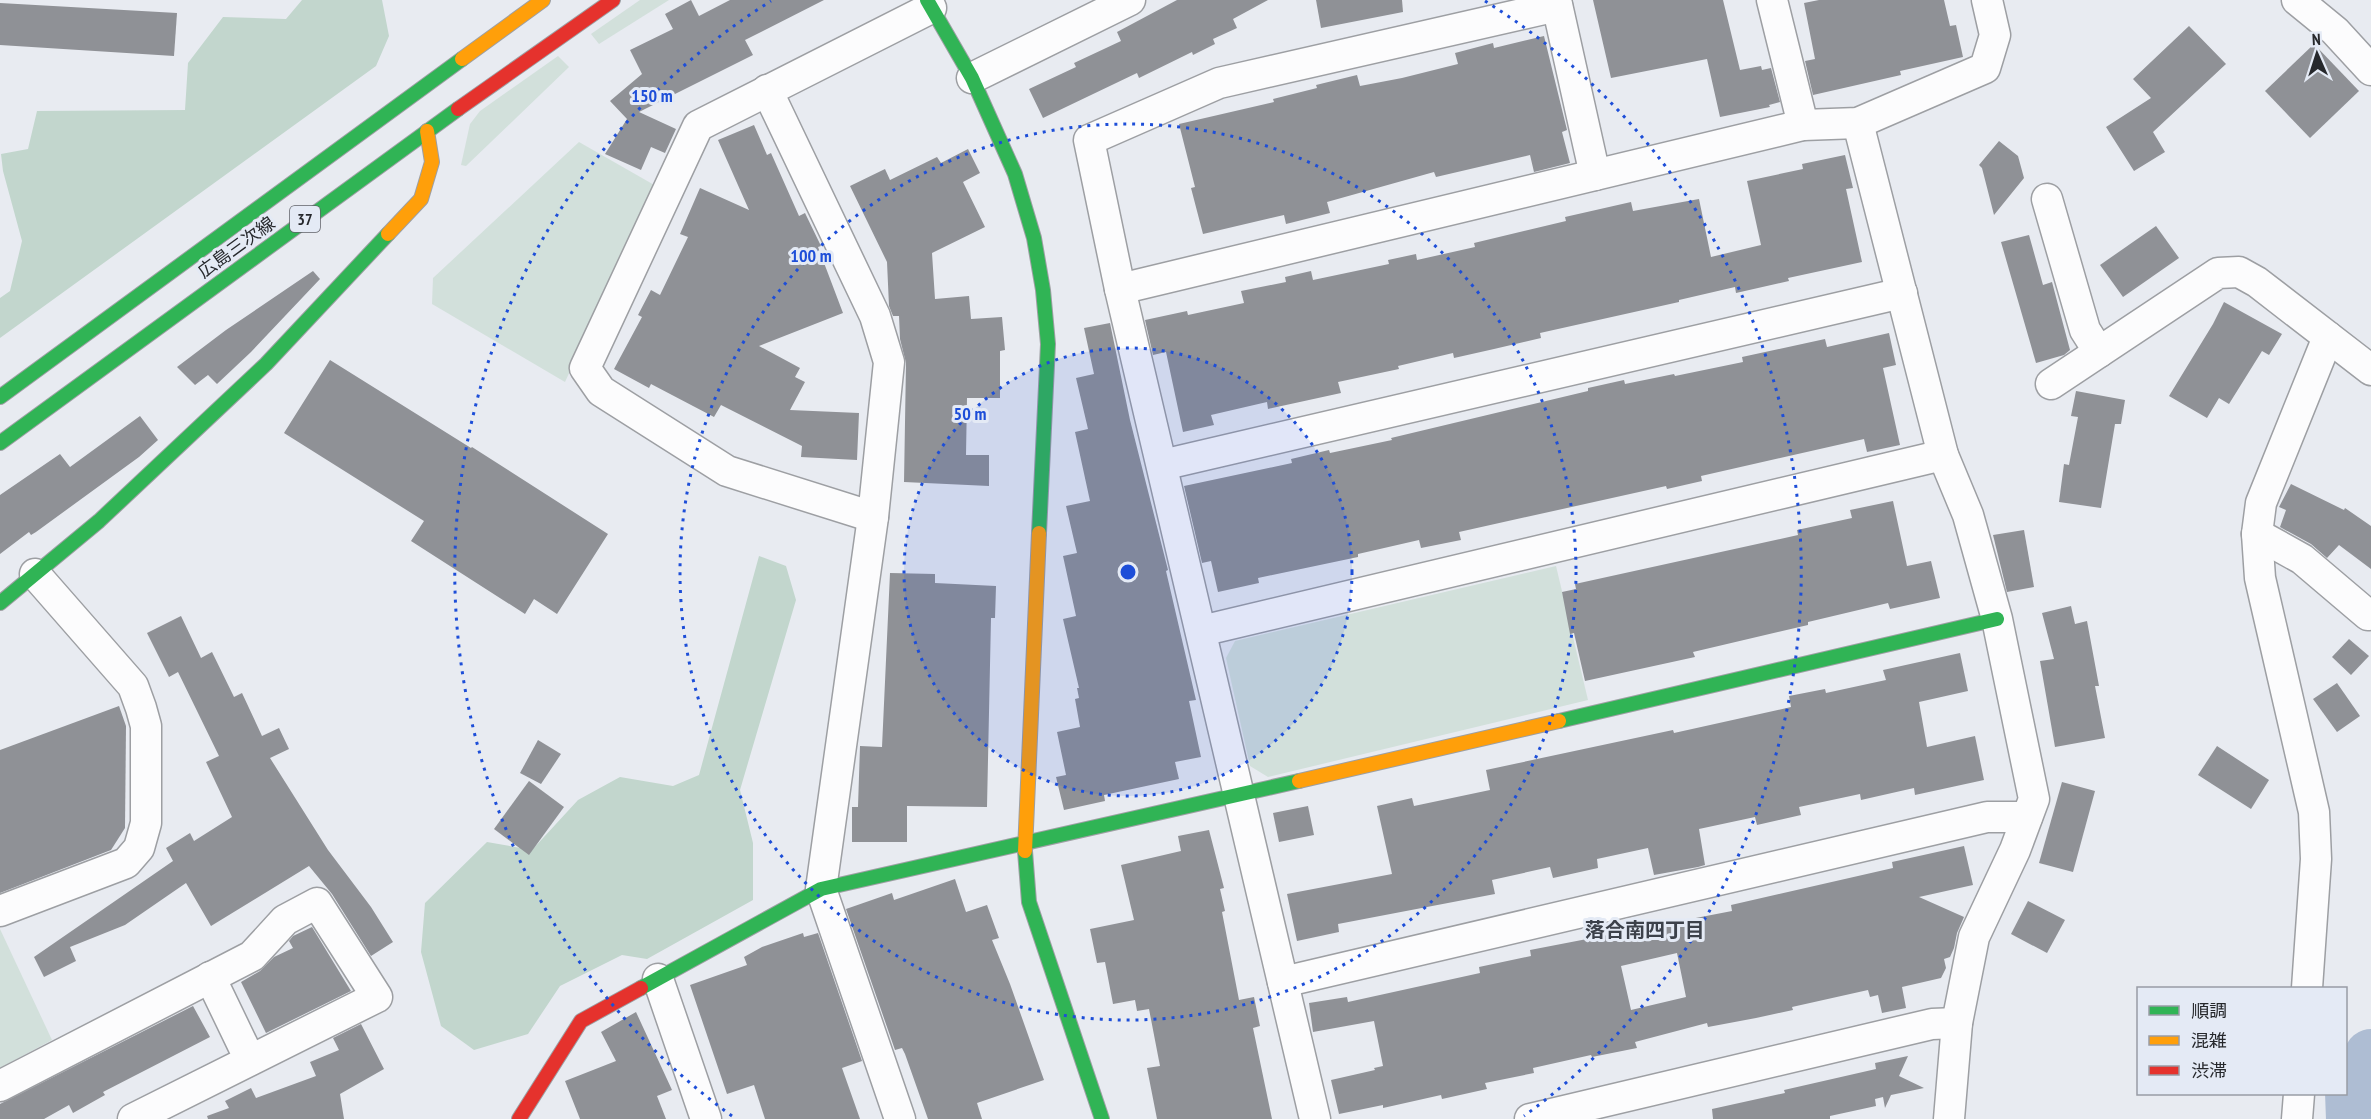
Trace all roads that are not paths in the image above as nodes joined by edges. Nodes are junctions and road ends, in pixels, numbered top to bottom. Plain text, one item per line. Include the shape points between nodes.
1 (543, 0) edge
2 (613, 0) edge
3 (1130, 0) edge
4 (1772, 0) edge
5 (1987, 0) edge
6 (2297, 0) edge
7 (1557, 3) edge
8 (929, 4) edge
9 (2371, 70) edge
10 (972, 78) junction
11 (767, 90) junction
12 (1858, 123) junction
13 (1803, 125) junction
14 (427, 131) junction
15 (1595, 175) junction
16 (2047, 199) dead end
17 (1120, 289) junction
18 (1902, 293) junction
19 (2328, 337) junction
20 (2098, 352) junction
21 (2371, 370) edge
22 (2051, 384) dead end
23 (0, 397) edge
24 (0, 443) edge
25 (1943, 455) junction
26 (1162, 465) junction
27 (873, 517) junction
28 (2257, 534) junction
29 (35, 574) junction
30 (0, 603) edge
31 (2368, 615) dead end
32 (1997, 619) junction
33 (1201, 631) junction
34 (1240, 795) junction
35 (2027, 817) junction
36 (1025, 844) junction
37 (821, 889) junction
38 (0, 911) edge
39 (210, 977) junction
40 (658, 979) junction
41 (1283, 982) junction
42 (2307, 987) edge
43 (1957, 1023) junction
44 (250, 1060) junction
45 (0, 1086) edge
46 (2299, 1095) edge
47 (133, 1119) edge
48 (519, 1119) edge
49 (706, 1119) edge
50 (900, 1119) edge
51 (1102, 1119) edge
52 (1315, 1119) edge
53 (1530, 1119) edge
54 (1949, 1119) edge
55 (2296, 1119) edge

1 - 23 street, 広島三次線 / 37
2 - 14 street, 広島三次線 / 37
3 - 10 street
4 - 13 street
5 - 12 street via 1995,35 1985,69
6 - 9 street via 2335,31
7 - 15 street
7 - 17 street via 1219,83 1089,140
8 - 10 street
8 - 11 street
10 - 36 street via 1015,174 1034,238 1048,344
11 - 27 street via 875,316 889,362
11 - 27 street via 698,126 585,368 601,391 727,471
12 - 13 street
12 - 18 street
13 - 15 street
14 - 24 street, 広島三次線 / 37
14 - 29 street via 432,162 421,199 266,364 99,521
15 - 17 street
16 - 20 street via 2085,330
17 - 26 street
18 - 25 street
18 - 26 street
19 - 20 street via 2257,282 2239,272 2218,273
19 - 21 street
19 - 28 street via 2261,503
20 - 22 street
25 - 32 street via 1968,515
25 - 33 street
26 - 33 street
27 - 37 street
28 - 31 street via 2302,559
28 - 42 street via 2260,578 2314,812 2316,859
29 - 30 street
29 - 38 street via 133,686 146,726 146,823 139,848 126,863
32 - 34 street
32 - 35 street via 2034,799
33 - 34 street
34 - 36 street
34 - 41 street
35 - 41 street via 1987,816
35 - 43 street via 1974,937
36 - 37 street
36 - 51 street via 1029,902
37 - 40 street
37 - 50 street
39 - 44 street
39 - 44 street via 252,956 285,920 317,903 377,996
39 - 45 street
40 - 48 street via 581,1021
40 - 49 street
41 - 52 street
43 - 53 street via 1932,1024
43 - 54 street
44 - 47 street
46 - 55 street

